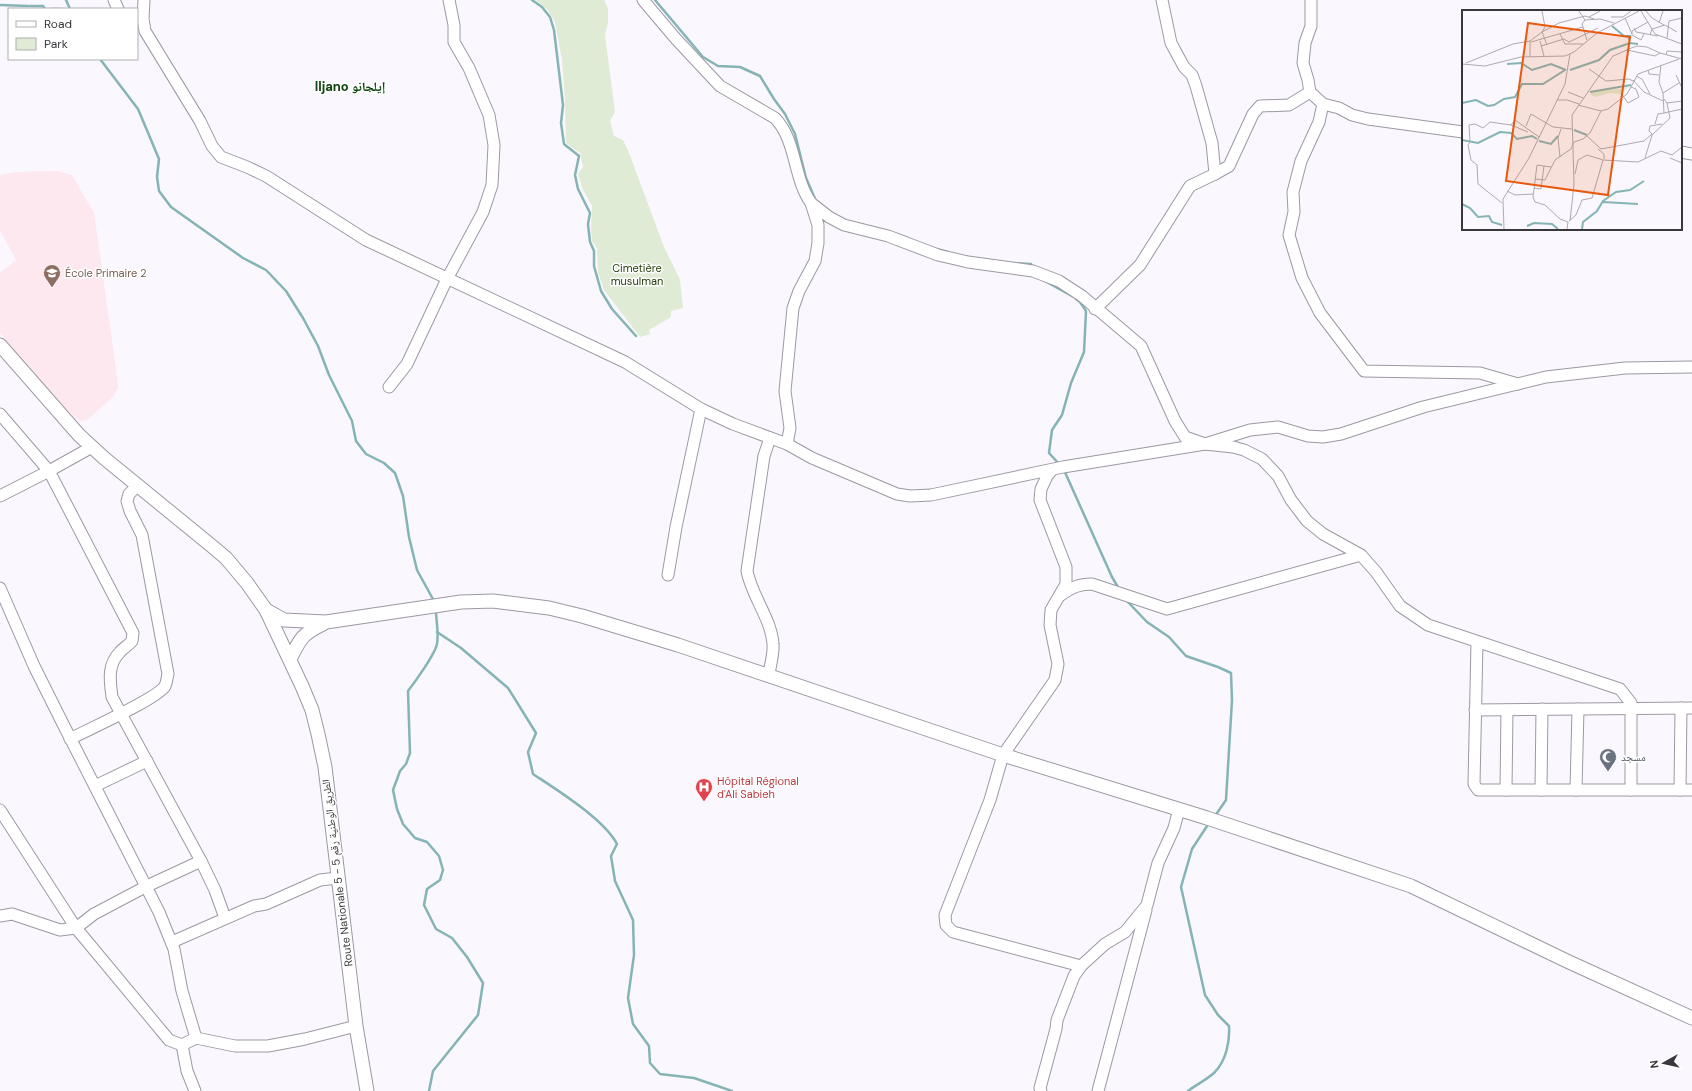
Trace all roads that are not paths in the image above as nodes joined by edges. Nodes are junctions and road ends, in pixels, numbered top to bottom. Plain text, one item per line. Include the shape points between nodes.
1 (144, 0) edge
2 (449, 0) edge
3 (642, 0) edge
4 (1162, 0) edge
5 (1311, 0) edge
6 (141, 30) edge
7 (1310, 92) junction
8 (1323, 104) junction
9 (1462, 132) edge
10 (1682, 152) edge
11 (1692, 154) edge
12 (1215, 174) junction
13 (811, 203) junction
14 (447, 279) junction
15 (1095, 309) junction
16 (0, 345) edge
17 (1692, 367) edge
18 (1518, 384) junction
19 (389, 387) dead end
20 (701, 409) junction
21 (0, 414) edge
22 (770, 438) junction
23 (787, 444) junction
24 (1205, 444) junction
25 (92, 447) junction
26 (1052, 470) junction
27 (50, 471) junction
28 (138, 485) junction
29 (0, 496) edge
30 (1361, 555) junction
31 (668, 575) dead end
32 (0, 588) edge
33 (1059, 596) junction
34 (266, 610) junction
35 (299, 622) junction
36 (326, 622) junction
37 (280, 640) junction
38 (1477, 642) junction
39 (290, 659) junction
40 (769, 675) junction
41 (1687, 708) edge
42 (1578, 709) junction
43 (1631, 709) junction
44 (1476, 710) junction
45 (1508, 710) junction
46 (1542, 710) junction
47 (121, 714) junction
48 (70, 739) junction
49 (1003, 755) junction
50 (146, 761) junction
51 (95, 786) junction
52 (1506, 790) junction
53 (1541, 790) junction
54 (1576, 790) junction
55 (1631, 790) junction
56 (1680, 790) junction
57 (1692, 790) edge
58 (1179, 809) junction
59 (0, 810) edge
60 (201, 861) junction
61 (338, 878) junction
62 (147, 886) junction
63 (1147, 905) junction
64 (0, 916) edge
65 (225, 918) junction
66 (76, 928) junction
67 (172, 942) junction
68 (1081, 966) junction
69 (1692, 1018) edge
70 (356, 1026) junction
71 (196, 1038) junction
72 (182, 1045) junction
73 (195, 1091) edge
74 (367, 1091) edge
75 (1042, 1091) edge
76 (1098, 1091) edge

1 - 6 street
2 - 14 street via 454,25 454,42 469,68 489,115 494,160 492,185 483,212
3 - 13 street via 720,86 781,124 802,185
4 - 12 street via 1171,43 1192,75 1196,86 1212,143
5 - 7 street via 1311,26 1305,43 1303,63
6 - 14 street via 221,157 266,176 366,240
7 - 8 street
7 - 12 street via 1289,105 1260,106 1253,114 1229,166
8 - 9 street via 1368,119
8 - 18 street via 1319,122 1301,160 1293,192 1294,212 1289,235 1302,278 1320,313 1364,371 1480,373
10 - 11 street
12 - 15 street via 1190,186 1140,265
13 - 15 street via 844,225 888,236 938,254 987,266 1033,271 1059,282 1082,296
13 - 23 street via 818,225 818,243 815,261 793,308 785,391 790,428
14 - 19 street via 407,364
14 - 20 street via 625,362
15 - 24 street via 1141,346 1175,421 1185,437
16 - 25 main road, Route Nationale 5 - الطريق الوطنية رقم 5 via 58,413
17 - 18 street via 1625,368 1546,377
18 - 24 street via 1408,411 1341,434 1308,436 1278,427 1250,430
20 - 22 street
20 - 31 street
21 - 27 street
22 - 23 street
22 - 40 street via 764,456 747,571 749,582 770,628 774,646
23 - 26 street via 812,458 897,494 910,496 931,495
24 - 26 street
24 - 30 street via 1239,448 1262,459 1278,476 1291,500 1307,521 1323,534
25 - 27 street
25 - 28 main road, Route Nationale 5 - الطريق الوطنية رقم 5
26 - 33 street via 1042,488 1040,500 1066,566 1066,584
27 - 29 street
27 - 47 street via 133,633 132,642 113,660 110,671 112,697
28 - 34 main road, Route Nationale 5 - الطريق الوطنية رقم 5 via 226,558
28 - 47 street via 129,494 127,501 142,535 168,674 164,686
30 - 33 street via 1167,608 1092,584 1072,587
30 - 38 street via 1400,606 1428,625
32 - 48 street
33 - 49 street via 1051,610 1050,625 1058,664 1055,680
34 - 35 main road via 284,620
34 - 37 main road, Route Nationale 5 - الطريق الوطنية رقم 5
35 - 36 main road
35 - 37 main road via 290,626
36 - 39 main road via 300,638
36 - 40 main road via 418,607 493,601 549,608 582,616 678,644
37 - 39 main road, Route Nationale 5 - الطريق الوطنية رقم 5
38 - 43 street via 1620,689 1632,704
38 - 44 street
39 - 61 main road, Route Nationale 5 - الطريق الوطنية رقم 5 via 312,710 318,734 325,767
40 - 49 main road
41 - 43 street
41 - 56 street
42 - 43 street
42 - 46 street
42 - 54 street
43 - 55 street
44 - 45 street
44 - 52 street via 1474,784 1478,790
45 - 46 street
45 - 52 street
46 - 53 street
47 - 48 street
47 - 50 street
48 - 51 street
49 - 58 main road
49 - 68 street via 990,800 945,915 946,925 953,932
50 - 51 street
50 - 60 street
51 - 62 street
52 - 53 street
53 - 54 street
54 - 55 street
55 - 56 street
56 - 57 street
58 - 63 street via 1174,828 1158,863
58 - 69 main road via 1411,886
59 - 66 street
60 - 62 street
60 - 65 street
61 - 65 street via 320,880 266,904
61 - 70 main road, Route Nationale 5 - الطريق الوطنية رقم 5
62 - 66 street via 94,914
62 - 67 street
63 - 68 street via 1125,932 1105,944
63 - 76 street
64 - 66 street via 12,914 60,930
65 - 67 street
66 - 72 street via 168,1040
67 - 71 street via 182,991
68 - 75 street via 1074,976 1057,1020 1040,1088
70 - 71 street via 268,1046 235,1046
70 - 74 main road, Route Nationale 5 - الطريق الوطنية رقم 5
71 - 72 street
72 - 73 street

